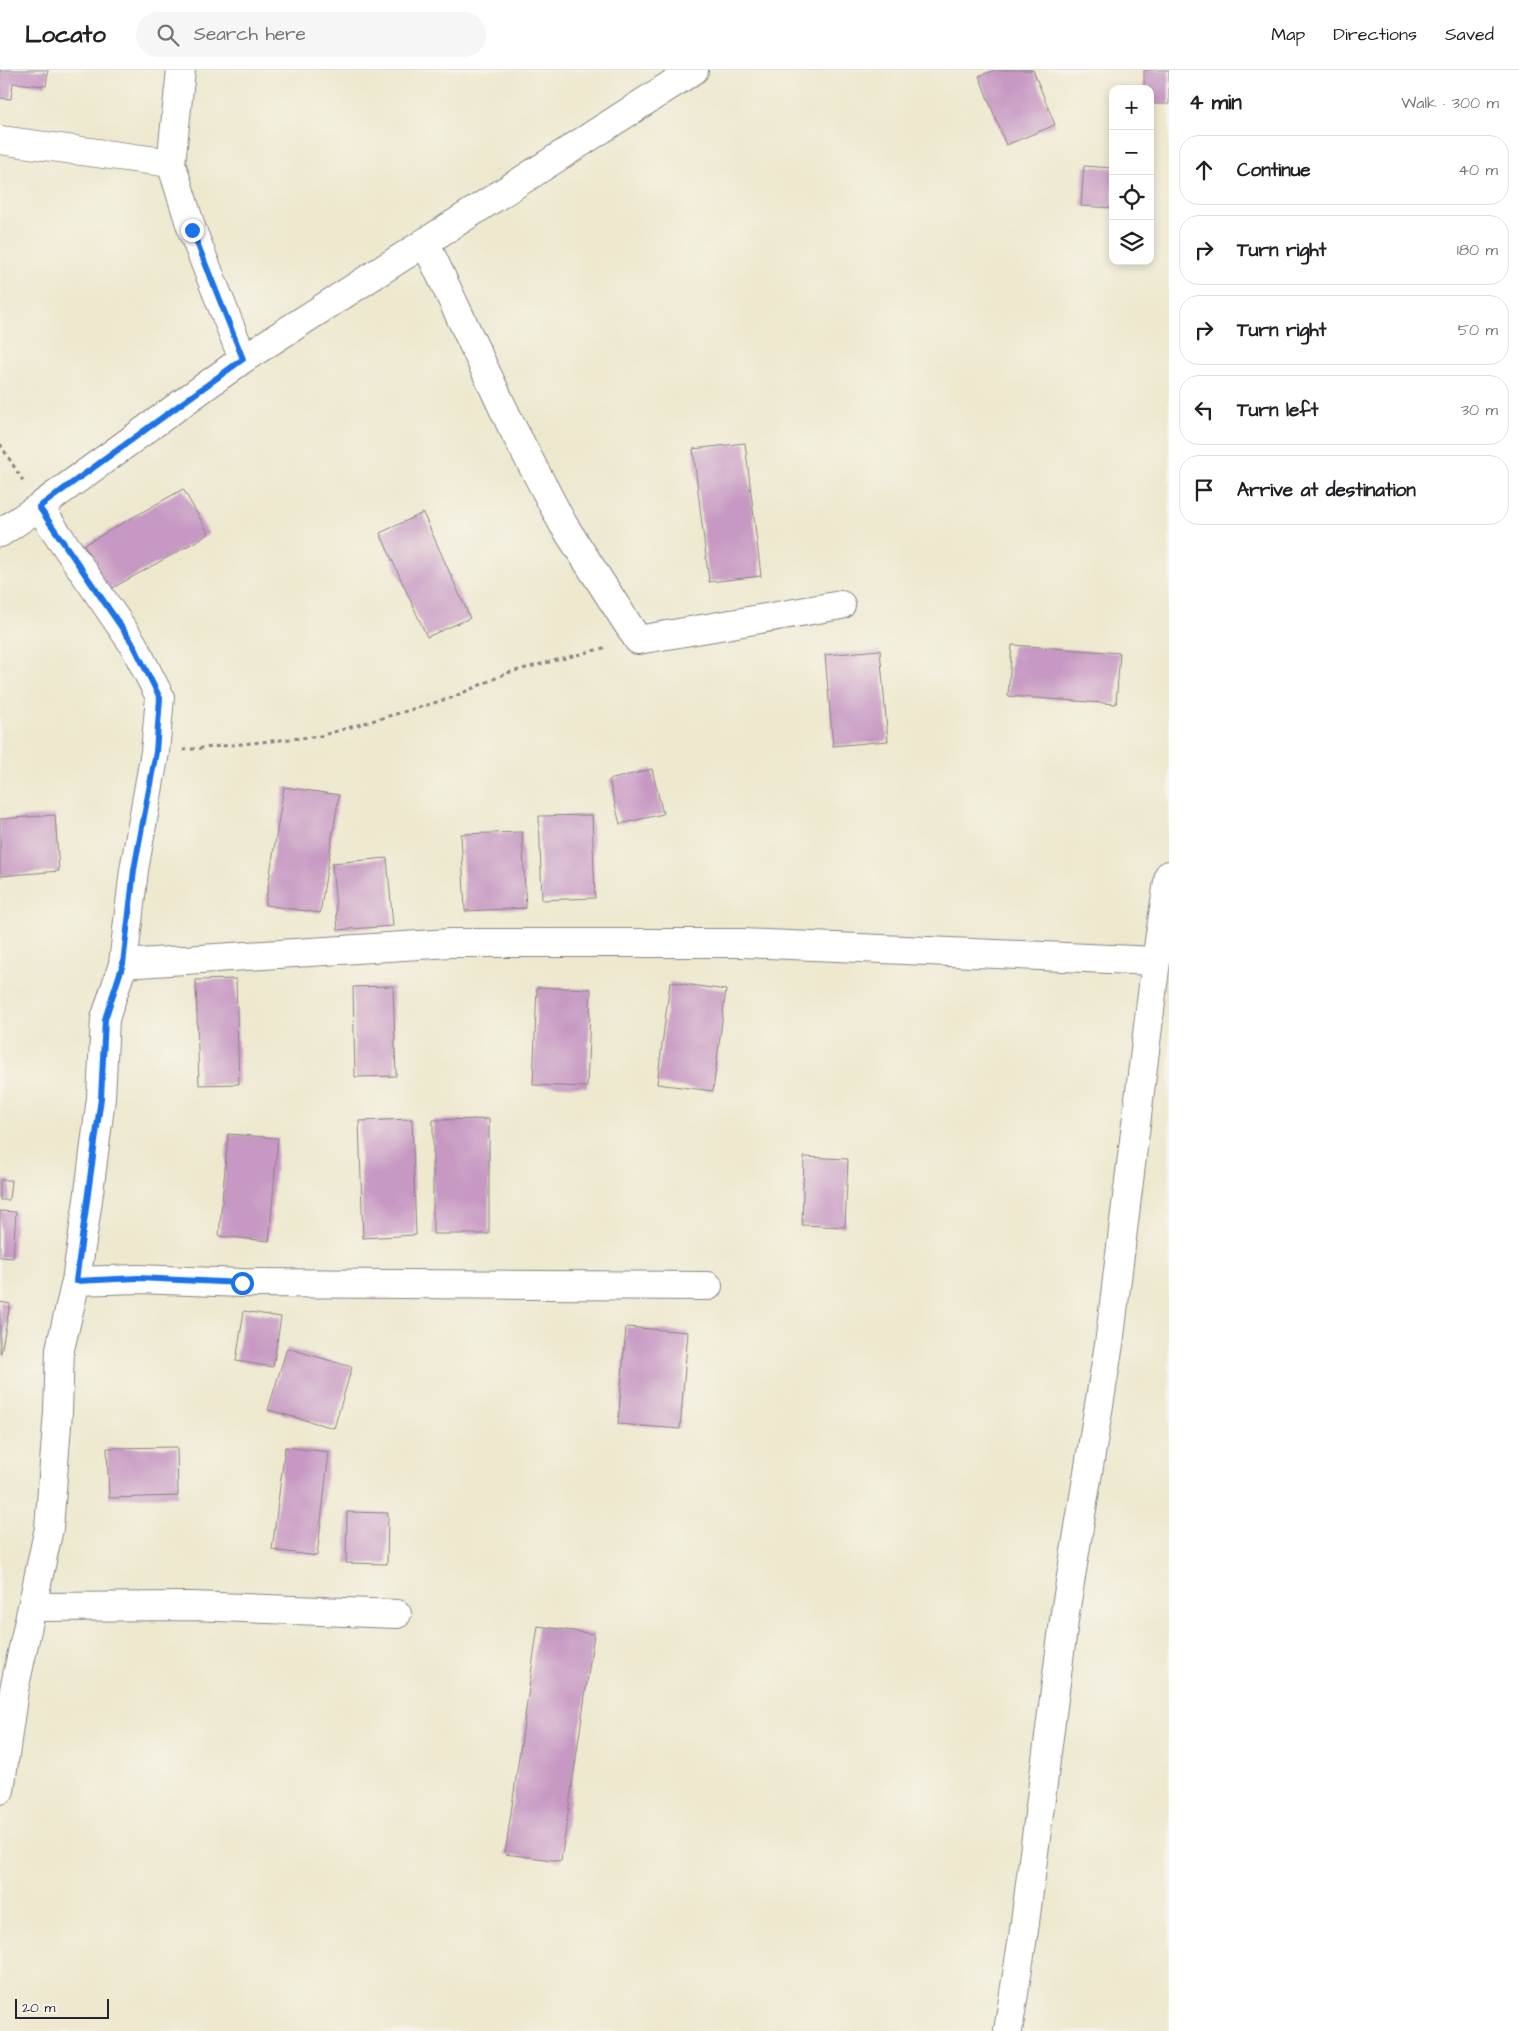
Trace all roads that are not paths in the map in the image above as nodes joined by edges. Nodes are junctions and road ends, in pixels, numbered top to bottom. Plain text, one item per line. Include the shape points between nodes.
1 (181, 70) edge
2 (694, 70) edge
3 (0, 140) edge
4 (171, 163) junction
5 (425, 242) junction
6 (243, 359) junction
7 (39, 507) junction
8 (0, 533) edge
9 (841, 605) dead end
10 (1169, 875) edge
11 (1156, 961) junction
12 (123, 964) junction
13 (76, 1281) junction
14 (708, 1286) dead end
15 (34, 1607) junction
16 (397, 1614) dead end
17 (7, 1689) edge
18 (0, 1790) edge
19 (1008, 2031) edge

1 - 4 street
2 - 5 street
3 - 4 street
4 - 6 street via 192,230
5 - 6 street
5 - 9 street via 511,425 555,507 638,640
6 - 7 street
7 - 8 street
7 - 12 street via 133,644 160,698 156,752 134,870
10 - 11 street
11 - 12 street via 743,943 450,943
11 - 19 street via 1109,1344 1065,1613
12 - 13 street via 105,1019 101,1098
13 - 14 street via 138,1278 242,1283
13 - 15 street via 60,1349 49,1528
15 - 16 street via 192,1606
15 - 17 street
17 - 18 street

